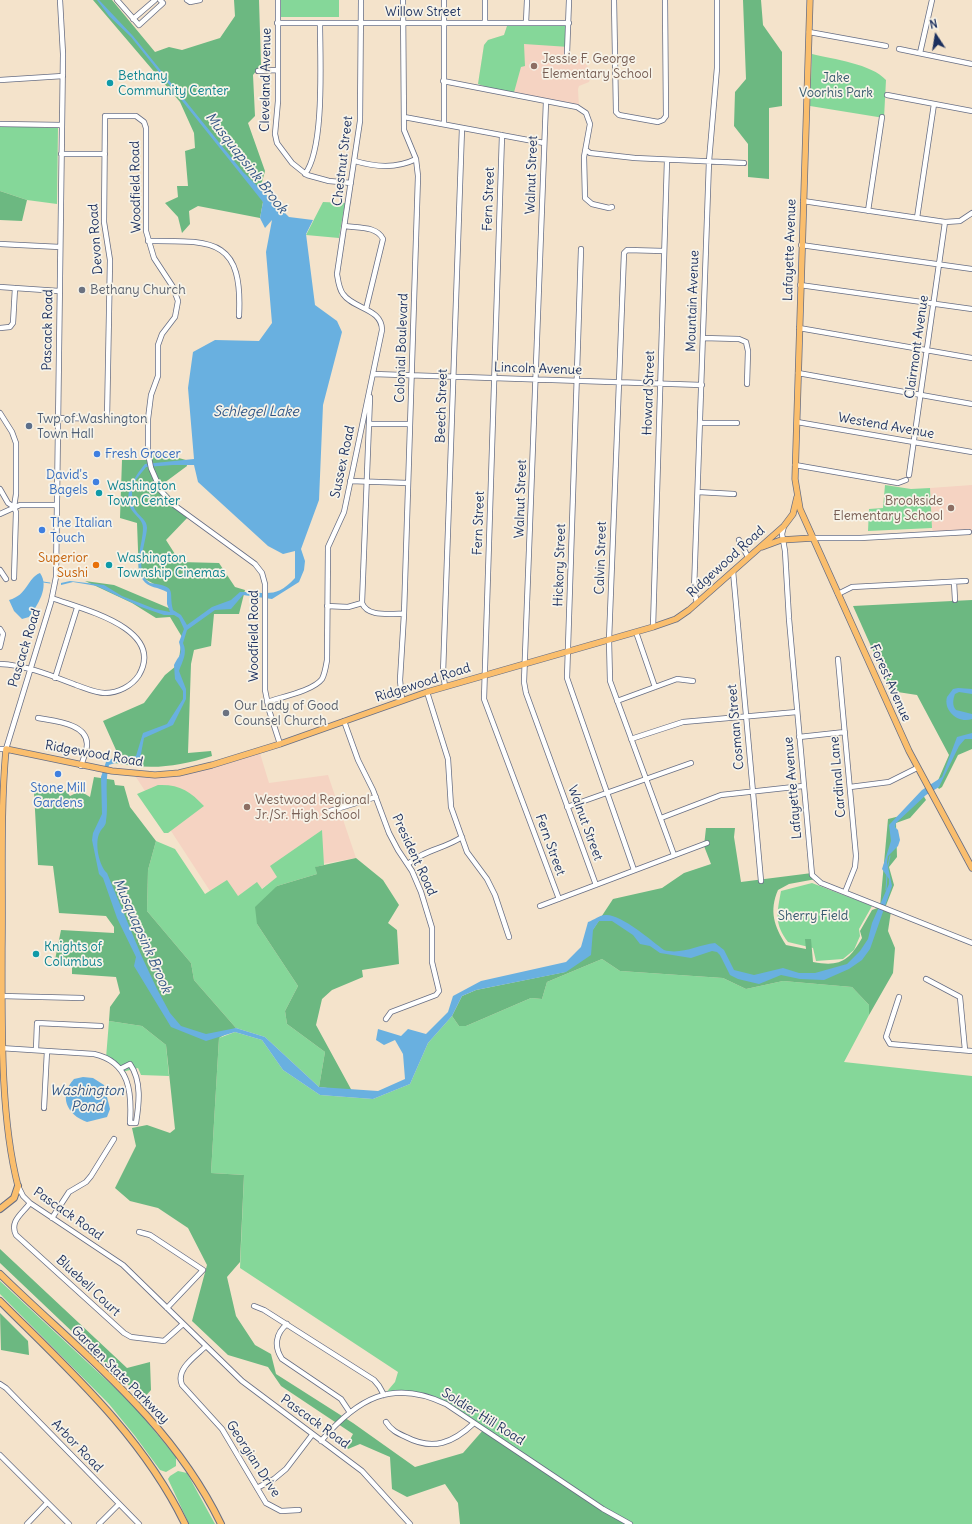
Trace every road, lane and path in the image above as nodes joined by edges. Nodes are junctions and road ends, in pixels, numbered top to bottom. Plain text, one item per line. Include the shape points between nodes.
1 (60, 0) edge
2 (117, 0) edge
3 (155, 0) edge
4 (160, 0) edge
5 (187, 0) edge
6 (200, 0) edge
7 (278, 0) edge
8 (361, 0) edge
9 (403, 0) edge
10 (444, 0) edge
11 (485, 0) edge
12 (527, 0) edge
13 (569, 0) edge
14 (614, 0) edge
15 (665, 0) edge
16 (717, 0) edge
17 (810, 0) edge
18 (932, 0) edge
19 (133, 19) junction
20 (443, 22) junction
21 (278, 23) junction
22 (320, 23) junction
23 (360, 23) junction
24 (403, 23) junction
25 (485, 23) junction
26 (526, 23) junction
27 (568, 23) junction
28 (809, 32) junction
29 (886, 46) dead end
30 (899, 49) dead end
31 (920, 53) junction
32 (567, 54) dead end
33 (972, 64) edge
34 (277, 70) junction
35 (258, 71) dead end
36 (62, 76) junction
37 (0, 80) edge
38 (443, 81) junction
39 (887, 95) dead end
40 (546, 101) junction
41 (934, 104) junction
42 (972, 111) edge
43 (404, 117) junction
44 (882, 117) dead end
45 (0, 124) edge
46 (444, 124) junction
47 (62, 125) junction
48 (462, 128) junction
49 (502, 135) junction
50 (544, 143) junction
51 (586, 150) junction
52 (61, 154) junction
53 (104, 154) junction
54 (416, 159) junction
55 (667, 160) junction
56 (354, 161) junction
57 (709, 161) junction
58 (744, 163) dead end
59 (305, 174) junction
60 (351, 183) junction
61 (803, 201) junction
62 (612, 206) dead end
63 (868, 211) junction
64 (972, 213) edge
65 (917, 218) junction
66 (946, 222) junction
67 (345, 226) junction
68 (148, 241) junction
69 (0, 244) edge
70 (802, 245) junction
71 (60, 247) junction
72 (581, 249) dead end
73 (664, 251) junction
74 (940, 264) junction
75 (972, 269) edge
76 (800, 285) junction
77 (0, 287) edge
78 (15, 288) junction
79 (59, 291) junction
80 (934, 304) junction
81 (366, 309) junction
82 (972, 309) edge
83 (239, 316) dead end
84 (0, 328) edge
85 (799, 328) junction
86 (703, 338) junction
87 (927, 350) junction
88 (972, 358) edge
89 (798, 373) junction
90 (373, 374) junction
91 (412, 376) junction
92 (454, 377) junction
93 (496, 378) junction
94 (537, 380) junction
95 (578, 381) junction
96 (619, 382) junction
97 (371, 384) junction
98 (660, 384) junction
99 (747, 384) dead end
100 (702, 385) junction
101 (921, 395) junction
102 (972, 404) edge
103 (0, 413) edge
104 (58, 418) junction
105 (107, 419) junction
106 (148, 420) junction
107 (797, 422) junction
108 (700, 423) junction
109 (737, 423) dead end
110 (369, 424) junction
111 (410, 424) junction
112 (914, 442) junction
113 (972, 452) edge
114 (795, 465) junction
115 (909, 475) dead end
116 (906, 480) dead end
117 (350, 481) junction
118 (367, 481) junction
119 (408, 483) junction
120 (0, 489) edge
121 (698, 492) junction
122 (734, 494) dead end
123 (797, 499) junction
124 (57, 505) junction
125 (14, 507) junction
126 (0, 514) edge
127 (784, 526) junction
128 (969, 532) dead end
129 (813, 538) junction
130 (739, 540) dead end
131 (784, 540) junction
132 (756, 550) junction
133 (748, 557) junction
134 (0, 570) edge
135 (733, 572) junction
136 (14, 578) dead end
137 (6, 579) dead end
138 (966, 581) dead end
139 (954, 582) junction
140 (838, 594) junction
141 (52, 598) junction
142 (955, 600) dead end
143 (362, 603) junction
144 (697, 603) junction
145 (327, 606) junction
146 (77, 608) junction
147 (404, 614) junction
148 (652, 627) junction
149 (0, 629) edge
150 (636, 632) junction
151 (609, 640) junction
152 (0, 646) edge
153 (568, 652) junction
154 (838, 659) dead end
155 (0, 664) edge
156 (526, 664) junction
157 (30, 669) junction
158 (484, 674) junction
159 (55, 678) junction
160 (693, 681) dead end
161 (445, 686) junction
162 (655, 687) junction
163 (427, 692) junction
164 (402, 700) junction
165 (617, 701) junction
166 (267, 702) junction
167 (797, 712) junction
168 (746, 716) junction
169 (38, 718) dead end
170 (344, 721) junction
171 (844, 732) junction
172 (799, 737) junction
173 (631, 738) junction
174 (280, 744) junction
175 (3, 749) edge
176 (691, 763) dead end
177 (81, 766) junction
178 (917, 768) junction
179 (646, 778) junction
180 (803, 786) junction
181 (850, 787) junction
182 (753, 790) junction
183 (606, 792) junction
184 (376, 797) junction
185 (567, 807) junction
186 (330, 811) dead end
187 (661, 818) junction
188 (462, 837) junction
189 (707, 843) dead end
190 (674, 855) junction
191 (408, 864) junction
192 (972, 868) edge
193 (634, 870) junction
194 (761, 881) dead end
195 (596, 885) junction
196 (845, 892) junction
197 (559, 899) junction
198 (540, 906) dead end
199 (510, 937) dead end
200 (972, 943) edge
201 (926, 979) dead end
202 (1, 996) junction
203 (899, 997) dead end
204 (82, 998) dead end
205 (386, 1019) dead end
206 (100, 1026) dead end
207 (0, 1048) edge
208 (36, 1050) junction
209 (965, 1050) junction
210 (972, 1050) edge
211 (47, 1051) junction
212 (120, 1069) junction
213 (44, 1108) dead end
214 (0, 1113) edge
215 (114, 1139) dead end
216 (18, 1186) junction
217 (30, 1203) junction
218 (0, 1209) edge
219 (52, 1218) junction
220 (139, 1232) dead end
221 (0, 1274) edge
222 (0, 1301) edge
223 (254, 1306) dead end
224 (167, 1308) junction
225 (183, 1324) junction
226 (287, 1324) junction
227 (206, 1346) junction
228 (0, 1384) edge
229 (384, 1395) junction
230 (349, 1411) junction
231 (386, 1422) dead end
232 (474, 1423) junction
233 (312, 1435) junction
234 (321, 1441) junction
235 (0, 1455) edge
236 (257, 1488) junction
237 (207, 1496) junction
238 (47, 1503) junction
239 (118, 1505) junction
240 (299, 1510) dead end
241 (27, 1524) edge
242 (69, 1524) edge
243 (99, 1524) edge
244 (139, 1524) edge
245 (185, 1524) edge
246 (221, 1524) edge
247 (225, 1524) edge
248 (410, 1524) edge
249 (630, 1524) edge

1 - 36 street, Pascack Road
2 - 19 street
3 - 19 street
4 - 19 street via 163,3 138,26
5 - 6 street
7 - 21 street, Cleveland Avenue
8 - 23 street, Chestnut Street
9 - 24 street, Colonial Boulevard
10 - 20 street
11 - 25 street
12 - 26 street
13 - 27 street
14 - 15 street via 616,111 619,115 661,122 666,116
16 - 57 street, Mountain Avenue via 717,68
17 - 28 main road, Lafayette Avenue
18 - 31 street
20 - 24 street, Willow Street
20 - 25 street, Willow Street
20 - 38 street
21 - 22 street, Willow Street
21 - 34 street, Cleveland Avenue
22 - 23 street, Willow Street
22 - 59 street via 320,104 314,157
23 - 24 street, Willow Street
23 - 56 street, Chestnut Street via 360,115
24 - 43 street, Colonial Boulevard
25 - 26 street, Willow Street
26 - 27 street, Willow Street
27 - 32 street
28 - 29 street
28 - 61 main road, Lafayette Avenue
30 - 31 street
31 - 33 street
34 - 35 street
34 - 59 street, Cleveland Avenue via 276,139 286,157
36 - 37 street
36 - 47 street, Pascack Road
38 - 40 street
38 - 46 street
39 - 41 street
40 - 50 street, Walnut Street
40 - 51 street via 579,108 586,113 590,123
41 - 42 street
41 - 65 street
43 - 46 street
43 - 54 street, Colonial Boulevard via 405,136
44 - 63 street
45 - 47 street
46 - 48 street
47 - 52 street, Pascack Road
48 - 49 street
48 - 92 street, Beech Street
49 - 50 street
49 - 93 street, Fern Street
50 - 94 street, Walnut Street
51 - 55 street via 590,154
51 - 62 street via 585,198 592,204 609,208
52 - 53 street
52 - 71 street, Pascack Road
53 - 68 street, Woodfield Road via 105,116 136,116 142,119 146,128 145,223
53 - 105 street, Devon Road via 104,222 110,260
54 - 56 street via 390,166
54 - 91 street, Colonial Boulevard via 418,176
55 - 57 street
55 - 73 street, Howard Street
56 - 60 street, Chestnut Street
57 - 58 street
57 - 86 street, Mountain Avenue
59 - 60 street, Cleveland Avenue via 329,181
60 - 67 street, Chestnut Street
61 - 63 street
61 - 70 main road, Lafayette Avenue
63 - 65 street
64 - 66 street via 960,220
65 - 66 street
66 - 74 street, Clairmont Avenue
67 - 81 street, Chestnut Street via 337,269 340,290 346,298
67 - 81 street via 373,230 383,239
68 - 83 street via 202,242 223,252 232,262 237,274
68 - 106 street, Woodfield Road via 158,266 173,287 178,301 175,317 160,339 158,376 151,395
69 - 71 street
70 - 74 street
70 - 76 main road, Lafayette Avenue
71 - 79 street, Pascack Road
72 - 95 street, Hickory Street
73 - 96 street, Calvin Street via 625,251
73 - 98 street, Howard Street
74 - 75 street
74 - 80 street, Clairmont Avenue
76 - 80 street
76 - 85 main road, Lafayette Avenue
77 - 78 street
78 - 79 street
78 - 84 street via 13,323 10,327
79 - 104 street, Pascack Road
80 - 82 street
80 - 87 street, Clairmont Avenue
81 - 90 street, Sussex Road via 375,314 382,326
85 - 87 street
85 - 89 main road, Lafayette Avenue
86 - 99 street via 739,339 746,342
86 - 100 street, Mountain Avenue
87 - 88 street
87 - 101 street, Clairmont Avenue
89 - 101 street
89 - 107 main road, Lafayette Avenue
90 - 91 street, Lincoln Avenue
90 - 97 street, Sussex Road
91 - 92 street, Lincoln Avenue
91 - 111 street, Colonial Boulevard
92 - 93 street, Lincoln Avenue
92 - 161 street, Beech Street via 443,673
93 - 94 street, Lincoln Avenue
93 - 158 street, Fern Street
94 - 95 street, Lincoln Avenue
94 - 156 street, Walnut Street
95 - 96 street, Lincoln Avenue
95 - 153 street, Hickory Street
96 - 98 street, Lincoln Avenue
96 - 151 street, Calvin Street
97 - 110 street
97 - 117 street, Sussex Road
98 - 100 street, Lincoln Avenue
98 - 148 street, Howard Street
100 - 108 street, Mountain Avenue
101 - 102 street
101 - 112 street, Clairmont Avenue
103 - 125 street via 16,443
104 - 105 street
104 - 124 street, Pascack Road
105 - 106 street
106 - 166 street, Woodfield Road via 149,462 161,491 174,505 255,564 264,579
107 - 112 street, Westend Avenue
107 - 114 main road, Lafayette Avenue
108 - 109 street
108 - 121 street, Mountain Avenue
110 - 111 street
110 - 118 street
111 - 119 street, Colonial Boulevard
112 - 113 street, Westend Avenue
112 - 115 street, Clairmont Avenue
114 - 116 street via 898,483
114 - 123 main road, Lafayette Avenue
117 - 118 street
117 - 145 street, Sussex Road via 342,517 328,547
118 - 119 street
118 - 143 street
119 - 147 street, Colonial Boulevard
120 - 125 street via 8,503
121 - 122 street
121 - 144 street, Mountain Avenue via 694,590
123 - 127 main road, Ridgewood Road via 793,514
123 - 129 main road, Forest Avenue
124 - 125 street
124 - 141 street, Pascack Road via 56,569
125 - 126 street
125 - 136 street
127 - 131 street, Lafayette Avenue
127 - 132 main road, Ridgewood Road
128 - 129 street
129 - 131 main road
129 - 140 main road, Forest Avenue
130 - 133 street
131 - 132 main road
131 - 167 street, Lafayette Avenue
132 - 133 main road, Ridgewood Road
133 - 135 main road, Ridgewood Road
134 - 137 street
135 - 144 main road, Ridgewood Road
135 - 168 street, Cosman Street
138 - 139 street
139 - 140 street via 852,587
139 - 142 street
140 - 178 main road, Forest Avenue
141 - 146 street
141 - 157 street, Pascack Road
143 - 145 street via 348,607
143 - 147 street via 372,613
144 - 148 main road, Ridgewood Road via 676,619
145 - 166 street, Sussex Road via 327,660 322,678 310,688
146 - 159 street
146 - 159 street via 114,622 133,633 142,648 142,668 137,678 128,686 110,693
147 - 164 street, Colonial Boulevard via 400,680
148 - 150 main road, Ridgewood Road
149 - 152 street via 3,634
150 - 151 main road, Ridgewood Road
150 - 162 street
151 - 153 main road, Ridgewood Road
151 - 165 street, Calvin Street via 610,681
153 - 156 main road, Ridgewood Road
153 - 183 street, Hickory Street via 568,684
154 - 171 street, Cardinal Lane
155 - 157 street
156 - 158 main road, Ridgewood Road
156 - 185 street, Walnut Street via 526,693
157 - 159 street
157 - 175 street, Pascack Road
158 - 161 main road, Ridgewood Road
158 - 197 street, Fern Street via 484,699
160 - 162 street via 677,679
161 - 163 main road, Ridgewood Road
162 - 165 street
163 - 164 main road, Ridgewood Road
163 - 188 street via 448,759 450,799
164 - 170 main road, Ridgewood Road
165 - 173 street, Calvin Street
166 - 174 street, Woodfield Road
167 - 168 street
167 - 172 street, Lafayette Avenue
168 - 173 street via 684,722
168 - 182 street, Cosman Street
169 - 177 street via 76,727 82,732 87,743
170 - 174 main road, Ridgewood Road
170 - 184 street, President Road via 358,760
171 - 172 street
171 - 181 street, Cardinal Lane
172 - 180 street, Lafayette Avenue
173 - 179 street, Calvin Street
174 - 177 main road, Ridgewood Road via 179,773 155,775 112,772
175 - 177 main road, Ridgewood Road
175 - 202 main road, Pascack Road
176 - 179 street
178 - 181 street via 890,782
178 - 192 main road, Forest Avenue
179 - 183 street
179 - 187 street, Calvin Street
180 - 182 street
180 - 196 street, Lafayette Avenue via 812,875 820,882
181 - 196 street, Cardinal Lane via 856,856 855,867
182 - 187 street via 710,798
182 - 194 street, Cosman Street
183 - 185 street
183 - 193 street, Hickory Street
184 - 186 street
184 - 191 street, President Road via 393,842
185 - 195 street, Walnut Street
187 - 190 street, Calvin Street
188 - 191 street via 421,854
188 - 199 street via 471,860 491,886
189 - 190 street
190 - 193 street
191 - 205 street, President Road via 418,883 431,920 432,962 439,991 436,995 391,1012
193 - 195 street
195 - 197 street
196 - 200 street, Lafayette Avenue
197 - 198 street
201 - 209 street via 960,997
202 - 204 street
202 - 207 main road, Pascack Road
203 - 209 street via 886,1037 888,1042 892,1045
206 - 208 street via 37,1023
207 - 208 street
207 - 214 main road, Pascack Road
208 - 211 street
209 - 210 street
211 - 212 street via 101,1056 111,1060
211 - 213 street
212 - 212 street via 130,1064 139,1088 136,1123 130,1123 130,1095 126,1079
214 - 216 main road, Pascack Road via 11,1167
215 - 219 street via 91,1176 69,1192
216 - 217 street, Pascack Road
216 - 218 highway via 14,1198
217 - 219 street, Pascack Road
217 - 225 street, Bluebell Court via 15,1222 16,1235 124,1334 164,1341
219 - 224 street, Pascack Road via 123,1265
220 - 224 street via 150,1235 203,1270
221 - 237 highway, Garden State Parkway via 144,1411 178,1452
222 - 245 highway via 95,1396 121,1426 160,1479
223 - 226 street
224 - 225 street, Pascack Road
225 - 227 street, Pascack Road
226 - 229 street via 374,1380
226 - 230 street via 279,1332 276,1341 282,1359 341,1399
227 - 233 street, Pascack Road via 246,1385
227 - 236 street, Georgian Drive via 183,1368 181,1382 222,1430
228 - 239 street, Arbor Road
229 - 230 street, Soldier Hill Road via 366,1401
229 - 232 street, Soldier Hill Road via 411,1393 429,1397 446,1404
230 - 234 street, Soldier Hill Road
231 - 232 street via 391,1429 416,1442 431,1444 451,1440
232 - 249 street, Soldier Hill Road via 603,1509
233 - 234 street, Pascack Road
233 - 236 street via 286,1469
234 - 248 street, Pascack Road via 362,1471
235 - 238 street
236 - 240 street, Georgian Drive via 266,1503 276,1509 286,1512
237 - 246 highway, Garden State Parkway
237 - 247 highway
238 - 241 street
238 - 242 street
239 - 243 street
239 - 244 street, Arbor Road

